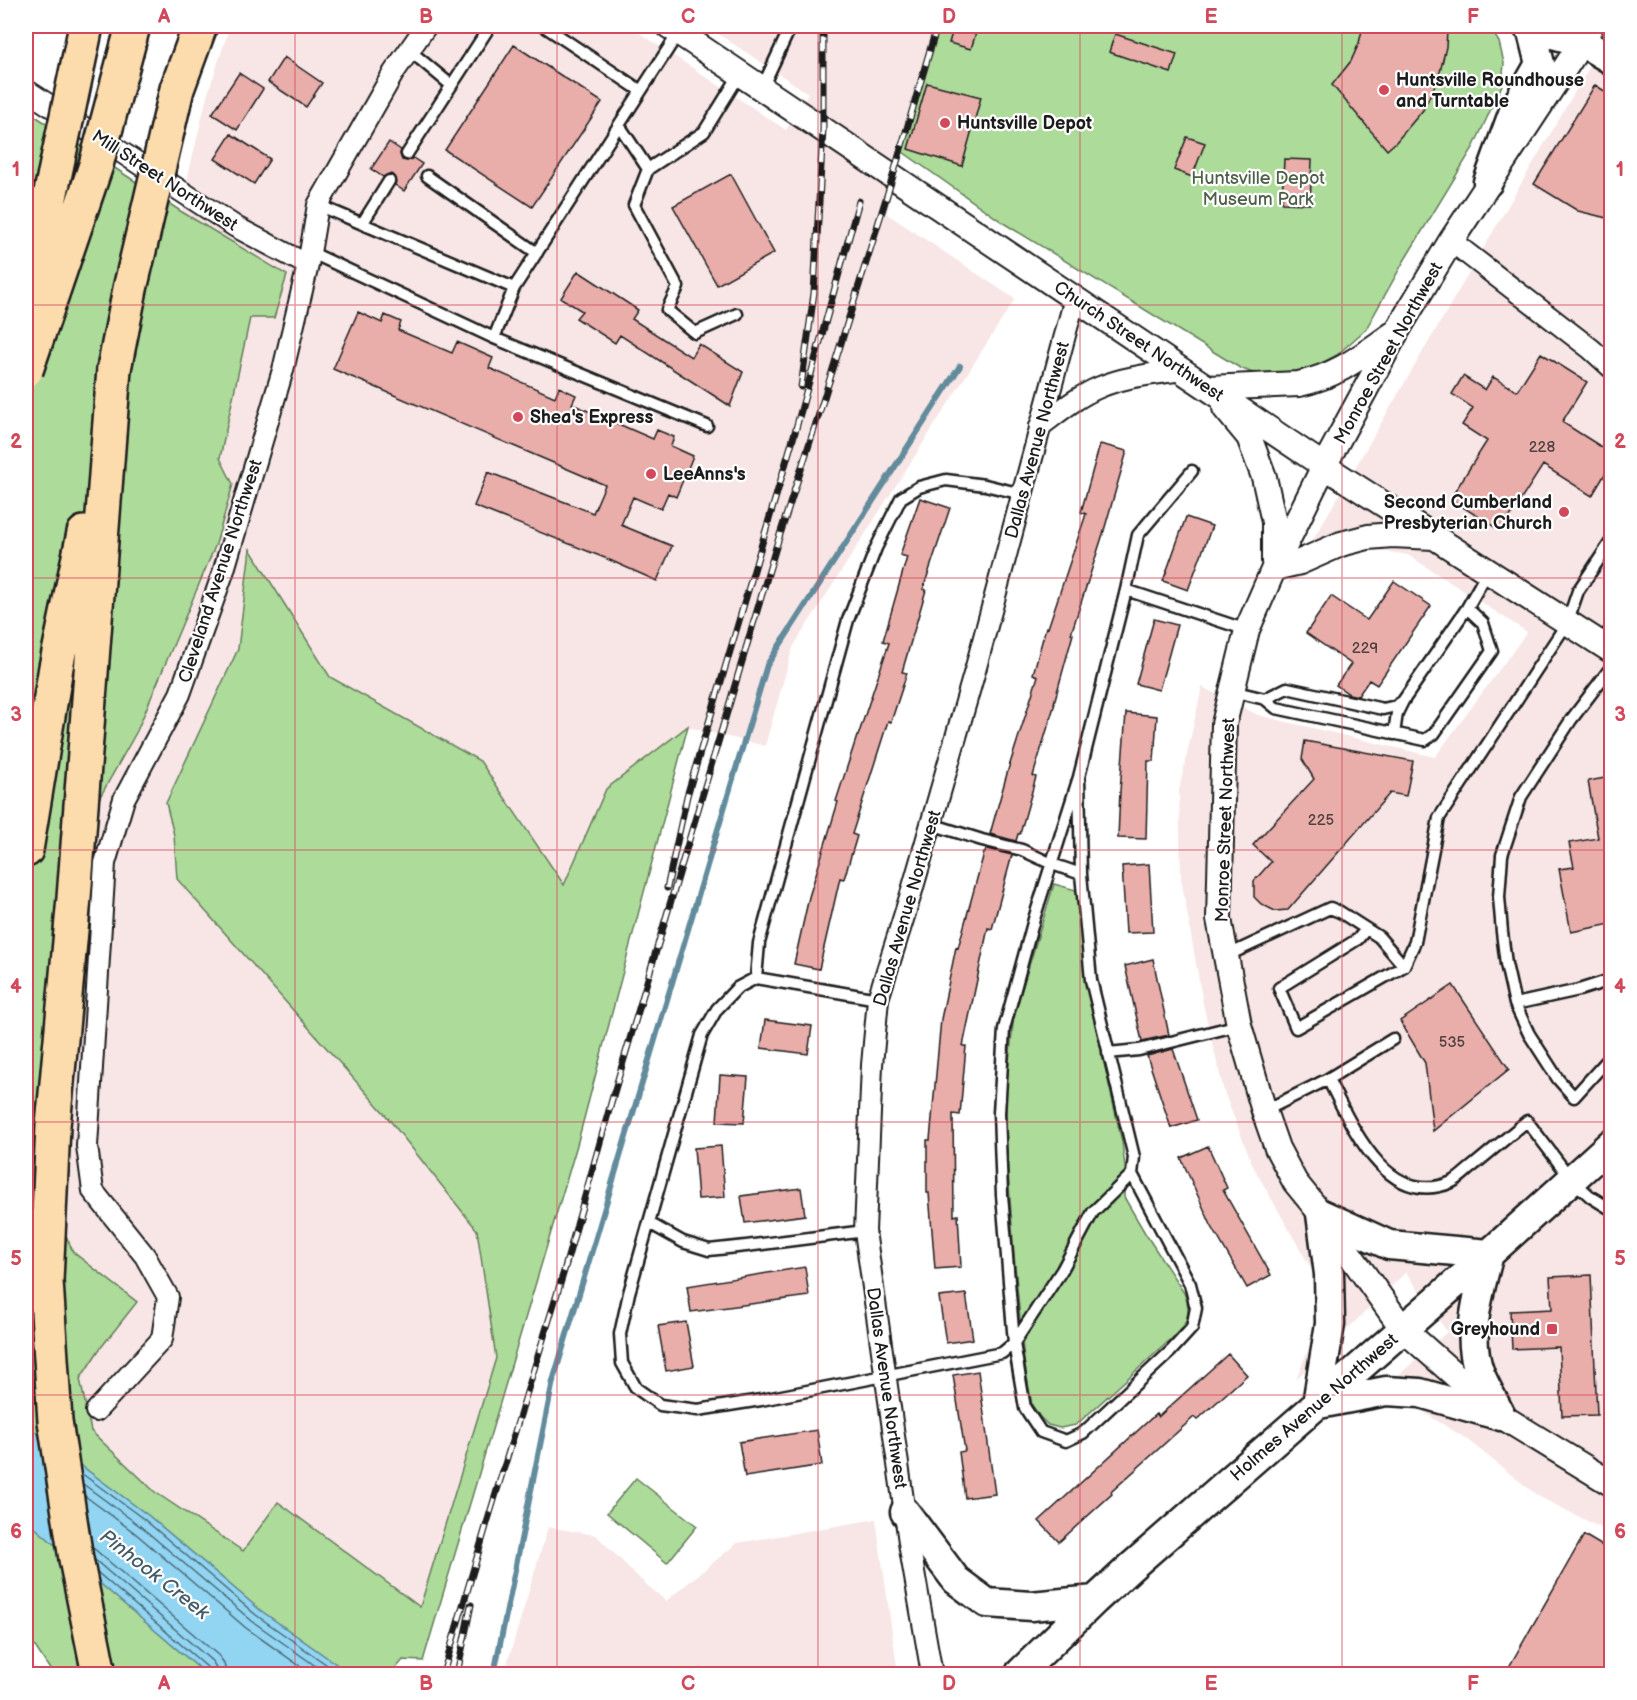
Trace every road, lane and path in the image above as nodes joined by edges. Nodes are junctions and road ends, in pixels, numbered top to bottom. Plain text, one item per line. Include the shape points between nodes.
1 (86, 26) edge
2 (134, 26) edge
3 (200, 26) edge
4 (426, 26) edge
5 (490, 26) edge
6 (544, 26) edge
7 (791, 26) edge
8 (1529, 27) edge
9 (674, 29) edge
10 (1586, 34) edge
11 (409, 50) junction
12 (1611, 60) edge
13 (741, 74) junction
14 (451, 85) junction
15 (762, 88) junction
16 (26, 90) edge
17 (641, 91) junction
18 (619, 126) junction
19 (407, 154) dead end
20 (648, 169) junction
21 (427, 176) dead end
22 (389, 182) dead end
23 (1488, 182) junction
24 (318, 205) junction
25 (362, 224) junction
26 (1451, 241) junction
27 (537, 253) junction
28 (309, 259) junction
29 (514, 288) junction
30 (1075, 298) junction
31 (737, 314) dead end
32 (1397, 332) junction
33 (26, 338) edge
34 (494, 338) junction
35 (1611, 368) edge
36 (114, 369) junction
37 (26, 370) edge
38 (1182, 370) junction
39 (1208, 388) junction
40 (707, 426) dead end
41 (1040, 426) junction
42 (1324, 466) junction
43 (1192, 471) dead end
44 (1022, 494) junction
45 (1434, 537) junction
46 (1611, 540) edge
47 (1274, 568) junction
48 (1488, 571) junction
49 (1126, 590) junction
50 (1467, 608) junction
51 (1567, 623) junction
52 (1247, 630) junction
53 (1608, 641) edge
54 (1611, 666) edge
55 (1232, 691) junction
56 (1265, 699) junction
57 (1403, 701) junction
58 (1394, 734) junction
59 (1079, 777) junction
60 (931, 824) junction
61 (26, 850) edge
62 (1052, 864) junction
63 (1081, 874) junction
64 (1366, 929) junction
65 (1226, 956) junction
66 (1404, 966) junction
67 (756, 978) junction
68 (1611, 982) edge
69 (878, 999) junction
70 (1515, 1004) junction
71 (1239, 1025) junction
72 (1393, 1039) dead end
73 (1108, 1053) junction
74 (1611, 1055) edge
75 (1328, 1079) junction
76 (1264, 1112) junction
77 (1611, 1143) edge
78 (1132, 1174) junction
79 (1571, 1179) junction
80 (1609, 1208) dead end
81 (1321, 1214) junction
82 (649, 1223) junction
83 (865, 1231) junction
84 (1489, 1254) junction
85 (1403, 1329) junction
86 (1014, 1343) junction
87 (885, 1376) junction
88 (1317, 1404) junction
89 (96, 1410) dead end
90 (1501, 1416) junction
91 (1611, 1484) edge
92 (905, 1512) junction
93 (1095, 1600) junction
94 (99, 1674) edge
95 (932, 1674) edge
96 (1019, 1674) edge

1 - 33 highway, bridge via 50,197
2 - 37 highway, bridge via 96,165
3 - 36 highway, bridge via 177,89
4 - 11 street, Cleveland Avenue Northwest
5 - 14 lane
6 - 17 lane
7 - 15 lane
8 - 10 main road
8 - 23 main road via 1540,64 1515,108
9 - 13 street, Church Street Northwest
9 - 17 lane
10 - 12 main road
10 - 23 street, Monroe Street Northwest
11 - 14 lane
11 - 24 street, Cleveland Avenue Northwest
13 - 15 street, Church Street Northwest
13 - 20 lane via 704,132
14 - 19 lane
15 - 30 street, Church Street Northwest
16 - 28 street, Mill Street Northwest via 236,227
17 - 18 lane
18 - 20 lane
18 - 27 lane
20 - 31 lane via 634,205 678,287 667,310 695,333
21 - 27 lane
22 - 25 lane
23 - 26 street, Monroe Street Northwest
24 - 25 lane
24 - 28 street, Cleveland Avenue Northwest
25 - 29 lane
26 - 32 street, Monroe Street Northwest
26 - 35 street
27 - 29 lane
28 - 34 lane
28 - 89 street, Cleveland Avenue Northwest via 283,370 223,573 180,694 124,799 105,863 87,1146 93,1191 145,1256 168,1297 162,1339
29 - 34 lane
30 - 38 street, Church Street Northwest
30 - 41 street, Dallas Avenue Northwest
32 - 39 street via 1342,369 1314,381
32 - 42 street, Monroe Street Northwest
34 - 40 lane
36 - 61 highway via 56,668
36 - 94 highway via 53,1126 46,1281 55,1421
38 - 39 street, Church Street Northwest
38 - 41 street via 1138,375 1098,388
39 - 42 street, Church Street Northwest
39 - 47 street via 1249,437 1264,477 1274,522
41 - 44 street, Dallas Avenue Northwest
42 - 45 street, Church Street Northwest
42 - 47 street, Monroe Street Northwest
43 - 49 lane via 1138,535
44 - 60 street, Dallas Avenue Northwest
44 - 67 lane via 946,480 919,487 901,498 876,548 848,620 759,943
45 - 47 street via 1368,537
45 - 48 street, Church Street Northwest
46 - 51 lane via 1578,591
47 - 52 street, Monroe Street Northwest
48 - 50 lane
48 - 51 street, Church Street Northwest
49 - 52 lane
49 - 59 lane
50 - 57 lane
50 - 58 lane via 1483,623 1492,651 1434,734 1425,740
51 - 53 street, Church Street Northwest
51 - 66 lane via 1439,819 1415,942
52 - 55 street, Monroe Street Northwest
54 - 70 lane via 1521,797 1502,855 1502,932
55 - 56 lane
55 - 65 street, Monroe Street Northwest via 1224,724 1219,919
56 - 57 lane via 1287,688 1383,709
56 - 58 lane via 1276,708
57 - 58 lane
59 - 62 lane
59 - 63 lane
60 - 62 lane via 1022,850
60 - 69 street, Dallas Avenue Northwest
62 - 63 lane
62 - 86 lane via 1004,1029 999,1113
63 - 73 lane via 1091,980
64 - 65 lane via 1330,908
64 - 66 lane via 1379,937
64 - 66 lane via 1358,939 1279,988 1296,1028
65 - 71 street, Monroe Street Northwest
67 - 69 lane
67 - 82 lane via 737,988 717,1009 702,1035
68 - 70 lane
69 - 83 street, Dallas Avenue Northwest
70 - 74 lane via 1529,1034 1574,1097
71 - 73 lane via 1139,1050
71 - 76 street, Monroe Street Northwest
72 - 75 lane
73 - 78 lane via 1134,1157
75 - 76 lane
75 - 79 lane via 1361,1143 1384,1170 1406,1183 1429,1188 1453,1182 1527,1121
76 - 81 street, Monroe Street Northwest via 1295,1182
77 - 79 main road, Holmes Avenue Northwest
78 - 86 lane via 1093,1212 1062,1270
78 - 86 lane via 1190,1284 1196,1308 1192,1328 1083,1433 1066,1441 1041,1432 1025,1408
79 - 80 lane
79 - 84 main road, Holmes Avenue Northwest
81 - 84 main road via 1389,1245
81 - 85 street, Monroe Street Northwest
81 - 88 main road via 1329,1274 1330,1324
82 - 83 lane via 683,1242 709,1250
82 - 87 lane via 620,1334 622,1363 636,1388 660,1405 698,1410
83 - 87 street, Dallas Avenue Northwest
84 - 85 main road, Holmes Avenue Northwest
84 - 90 main road via 1473,1329 1475,1356
85 - 88 main road, Holmes Avenue Northwest
85 - 90 street, Monroe Street Northwest
86 - 87 lane via 1002,1353
87 - 92 street, Dallas Avenue Northwest
88 - 90 main road via 1386,1391 1420,1393
88 - 93 main road, Holmes Avenue Northwest
90 - 91 street, Monroe Street Northwest
92 - 93 main road via 956,1580 987,1603 1031,1606
92 - 95 street, Dallas Avenue Northwest
93 - 96 main road, Holmes Avenue Northwest

